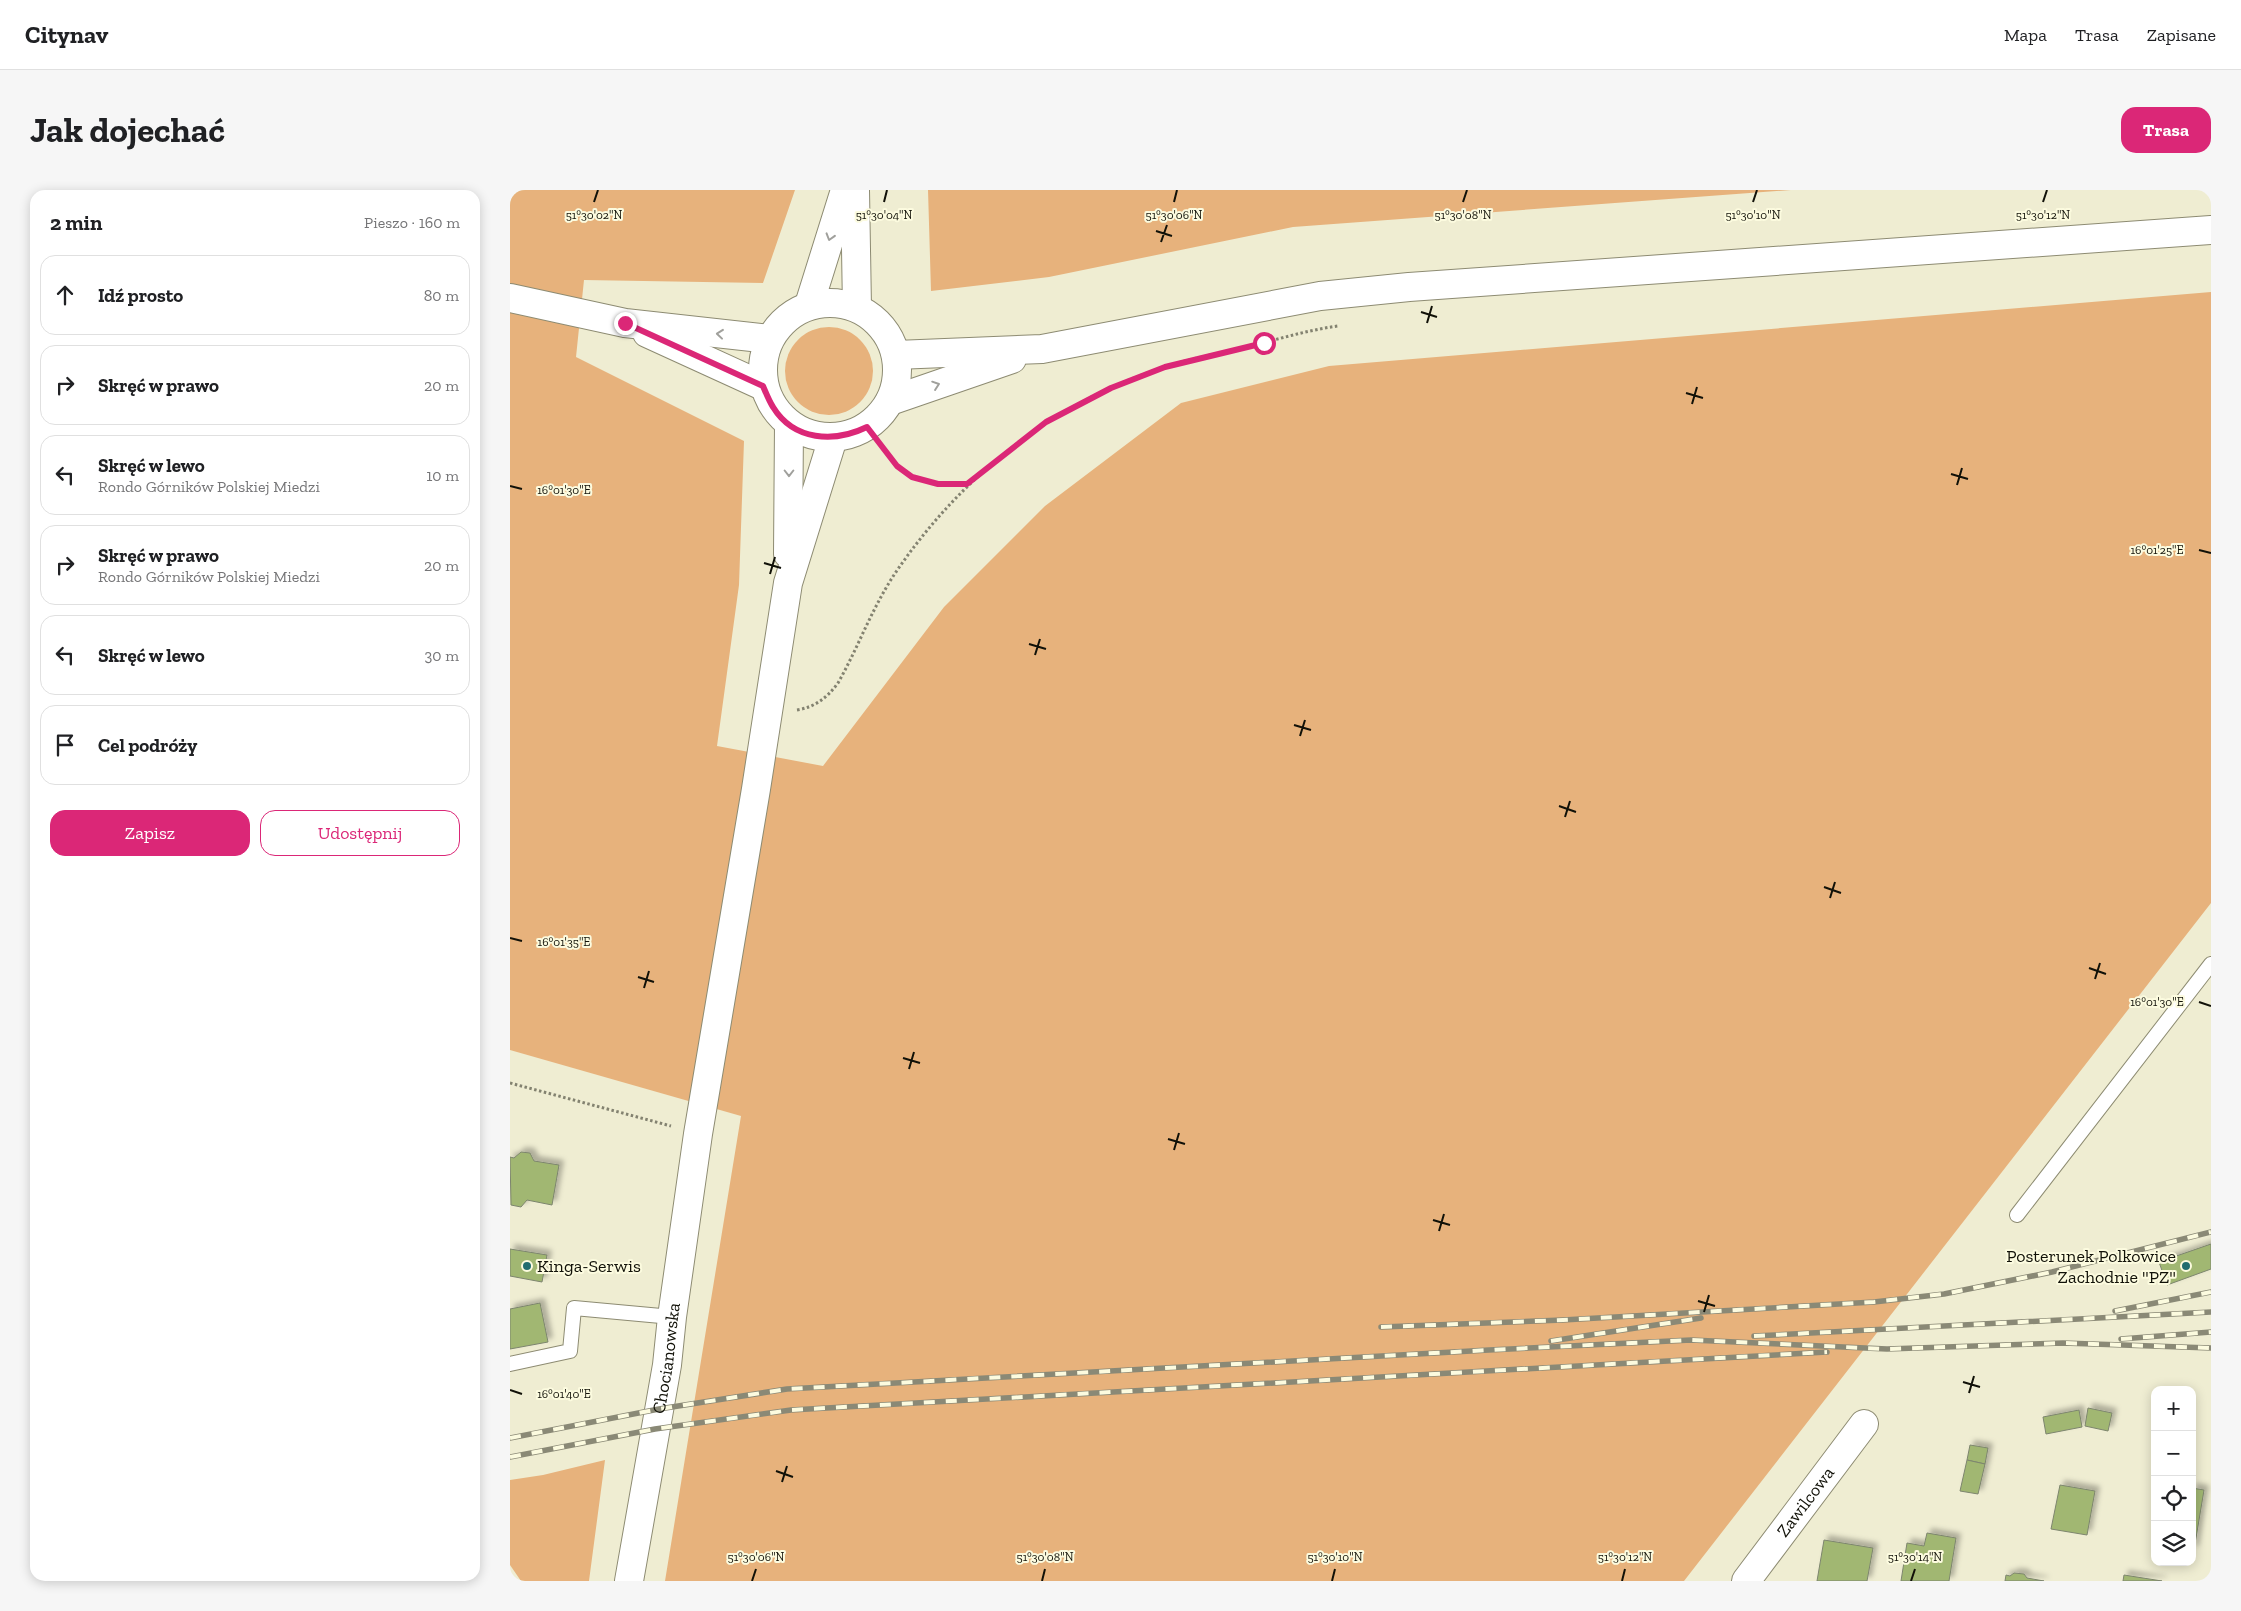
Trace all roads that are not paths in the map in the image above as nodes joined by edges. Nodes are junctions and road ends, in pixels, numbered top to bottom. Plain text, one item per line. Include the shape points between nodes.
1 (845, 190) edge
2 (855, 190) edge
3 (2211, 230) edge
4 (510, 298) edge
5 (809, 305) junction
6 (857, 308) junction
7 (625, 323) junction
8 (769, 339) junction
9 (1042, 349) junction
10 (896, 355) junction
11 (763, 386) junction
12 (890, 401) junction
13 (789, 425) junction
14 (833, 438) junction
15 (788, 583) junction
16 (2211, 964) edge
17 (2018, 1215) dead end
18 (672, 1316) junction
19 (510, 1364) edge
20 (1864, 1424) dead end
21 (629, 1581) edge
22 (1746, 1581) edge

1 -> 5 street
2 - 6 street
3 - 9 street via 1320,296
4 - 7 street
5 - 6 street via 833,302
5 - 8 street via 792,313
6 - 10 street via 884,330
8 -> 7 street
7 - 11 street
8 - 11 street via 762,362
9 - 10 street
12 -> 9 street
10 - 12 street via 897,379
11 - 13 street via 773,408
12 - 14 street via 867,427 851,435
13 - 14 street via 810,435
13 -> 15 street
14 - 15 street
15 - 18 street, Chocianowska via 698,1134
16 - 17 lane
18 - 19 lane via 574,1308 570,1351
18 - 21 street, Chocianowska via 667,1365
20 - 22 street, Zawilcowa

